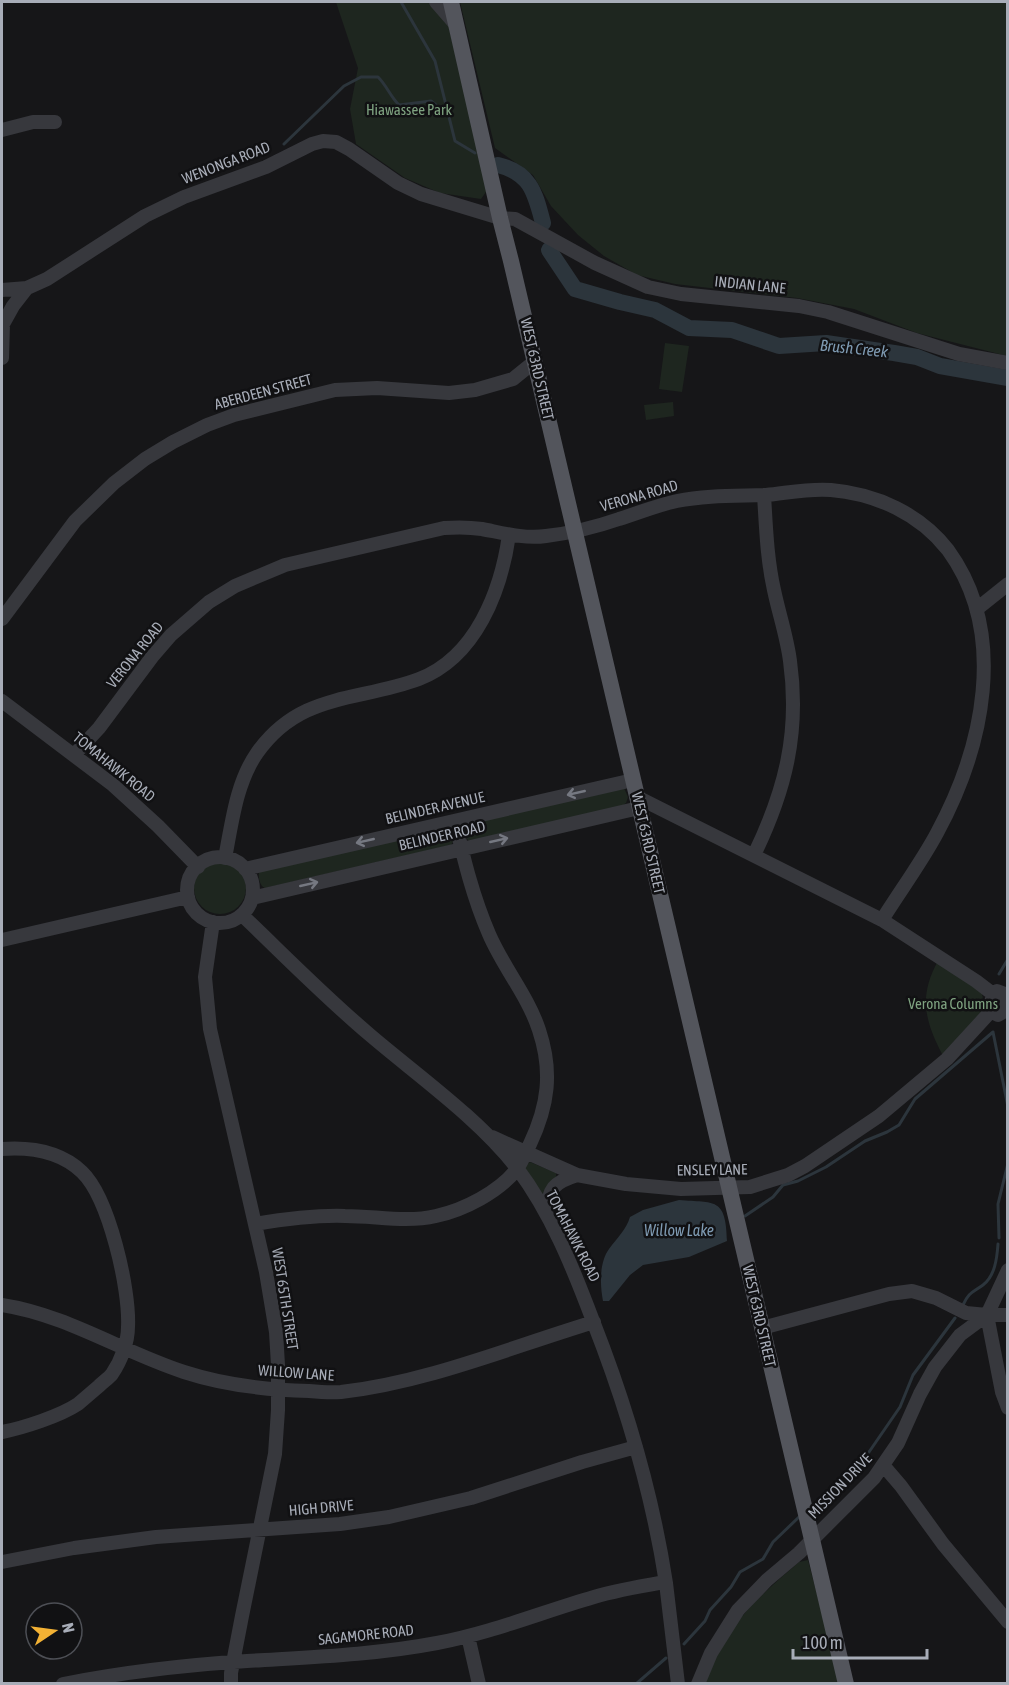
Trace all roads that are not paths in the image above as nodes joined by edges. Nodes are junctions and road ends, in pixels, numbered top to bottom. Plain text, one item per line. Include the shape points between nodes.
1 (436, 2) edge
2 (451, 2) edge
3 (457, 26) junction
4 (55, 122) dead end
5 (2, 130) edge
6 (500, 218) junction
7 (27, 288) junction
8 (2, 290) edge
9 (2, 323) edge
10 (2, 358) edge
11 (534, 362) junction
12 (1008, 363) edge
13 (513, 379) junction
14 (541, 388) junction
15 (764, 495) junction
16 (574, 531) junction
17 (509, 535) junction
18 (1008, 584) edge
19 (978, 608) junction
20 (2, 619) edge
21 (2, 701) edge
22 (74, 754) junction
23 (636, 795) junction
24 (455, 821) junction
25 (461, 848) junction
26 (754, 855) junction
27 (225, 858) junction
28 (198, 867) junction
29 (245, 869) junction
30 (188, 897) junction
31 (252, 898) junction
32 (242, 915) junction
33 (882, 920) junction
34 (213, 922) junction
35 (2, 939) edge
36 (1002, 993) edge
37 (1001, 1016) edge
38 (488, 1135) junction
39 (2, 1149) edge
40 (526, 1153) junction
41 (517, 1169) junction
42 (577, 1175) junction
43 (728, 1187) junction
44 (546, 1213) junction
45 (255, 1224) junction
46 (1008, 1270) edge
47 (2, 1305) edge
48 (1008, 1315) edge
49 (987, 1316) junction
50 (594, 1322) junction
51 (762, 1328) junction
52 (124, 1348) junction
53 (278, 1390) junction
54 (1008, 1408) edge
55 (2, 1432) edge
56 (636, 1447) junction
57 (883, 1465) junction
58 (260, 1529) junction
59 (812, 1540) junction
60 (2, 1562) edge
61 (666, 1582) junction
62 (1008, 1622) edge
63 (468, 1636) junction
64 (233, 1662) junction
65 (677, 1678) edge
66 (699, 1681) edge
67 (63, 1683) edge
68 (231, 1683) edge
69 (479, 1683) edge
70 (846, 1683) edge

1 - 3 street
2 - 3 main road, WEST 63RD STREET
3 - 6 main road, WEST 63RD STREET
4 - 5 street
6 - 7 street, WENONGA ROAD via 421,194 349,149 324,141 162,207
6 - 11 main road, WEST 63RD STREET
6 - 12 street, INDIAN LANE via 515,219 620,276 656,290 819,310 959,354
7 - 8 street, WENONGA ROAD
7 - 9 street
9 - 10 street
11 - 13 street, ABERDEEN STREET
11 - 14 main road, WEST 63RD STREET
13 - 14 street
13 - 20 street, ABERDEEN STREET via 449,393 377,388 335,390 254,409 207,425 145,459 96,499 57,543
14 - 16 main road, WEST 63RD STREET
15 - 16 street, VERONA ROAD via 676,501
15 - 19 street, VERONA ROAD via 829,490 871,497 911,516 957,561
15 - 26 street via 770,570 790,659 794,712 785,777
16 - 17 street, VERONA ROAD via 544,537
16 - 23 main road, WEST 63RD STREET
17 - 22 street, VERONA ROAD via 461,527 433,530 285,565 235,586 171,635
17 - 27 street via 504,564 487,610 468,643 453,658 420,678 320,704 273,734 244,777
18 - 19 street
19 - 33 street, VERONA ROAD via 987,665 971,753 936,835
21 - 22 street, TOMAHAWK ROAD
22 - 28 street, TOMAHAWK ROAD via 139,807
23 -> 24 street, BELINDER AVENUE
25 -> 23 street, BELINDER ROAD
23 - 26 street
23 - 43 main road, WEST 63RD STREET
24 - 25 street
24 -> 29 street, BELINDER AVENUE
31 -> 25 street, BELINDER ROAD
25 - 40 street via 489,935 535,1020 543,1045 547,1092 539,1125
26 - 33 street
27 - 28 street via 206,861
27 - 29 street
28 - 30 street via 191,875
29 - 31 street via 253,888
30 - 34 street via 197,913
30 - 35 street
31 - 32 street
32 - 34 street via 224,923
32 - 38 street, TOMAHAWK ROAD via 340,1008
33 - 36 street via 976,981
34 - 45 street, WEST 65TH STREET via 207,956 206,1006
36 - 37 street via 991,1003
37 - 43 street, ENSLEY LANE via 841,1143 788,1175 742,1189
38 - 40 street, ENSLEY LANE
38 - 41 street, TOMAHAWK ROAD
39 - 52 street via 34,1150 57,1156 81,1171 97,1193 110,1225 124,1287 128,1329
40 - 41 street
40 - 42 street, ENSLEY LANE
41 - 44 street, TOMAHAWK ROAD
41 - 45 street via 468,1205 433,1216 412,1219 325,1215
42 - 43 street, ENSLEY LANE via 681,1189
42 - 44 street via 560,1180 549,1191
43 - 51 main road, WEST 63RD STREET
44 - 50 street, TOMAHAWK ROAD
45 - 53 street, WEST 65TH STREET via 271,1299
46 - 49 street
47 - 52 street, WILLOW LANE via 42,1313
48 - 49 street
49 - 51 street via 966,1313 912,1291
49 - 54 street
49 - 57 street, MISSION DRIVE via 960,1335 940,1360
50 - 53 street, WILLOW LANE via 441,1371 380,1386 338,1392
50 - 56 street, TOMAHAWK ROAD via 618,1383
51 - 59 main road, WEST 63RD STREET
52 - 53 street, WILLOW LANE via 185,1372
52 - 55 street via 112,1374 77,1405
53 - 58 street, WEST 65TH STREET via 274,1454
56 - 58 street, HIGH DRIVE via 501,1490 426,1509 340,1524
56 - 61 street, TOMAHAWK ROAD
57 - 59 street, MISSION DRIVE
57 - 62 street
58 - 60 street, HIGH DRIVE via 110,1543
58 - 64 street, WEST 65TH STREET
59 - 66 street, MISSION DRIVE via 738,1610
59 - 70 main road, WEST 63RD STREET
61 - 63 street, SAGAMORE ROAD via 596,1596
61 - 65 street, TOMAHAWK ROAD
63 - 64 street, SAGAMORE ROAD via 382,1652
63 - 69 street
64 - 67 street, SAGAMORE ROAD via 158,1668
64 - 68 street, WEST 65TH STREET
65 - 66 street

